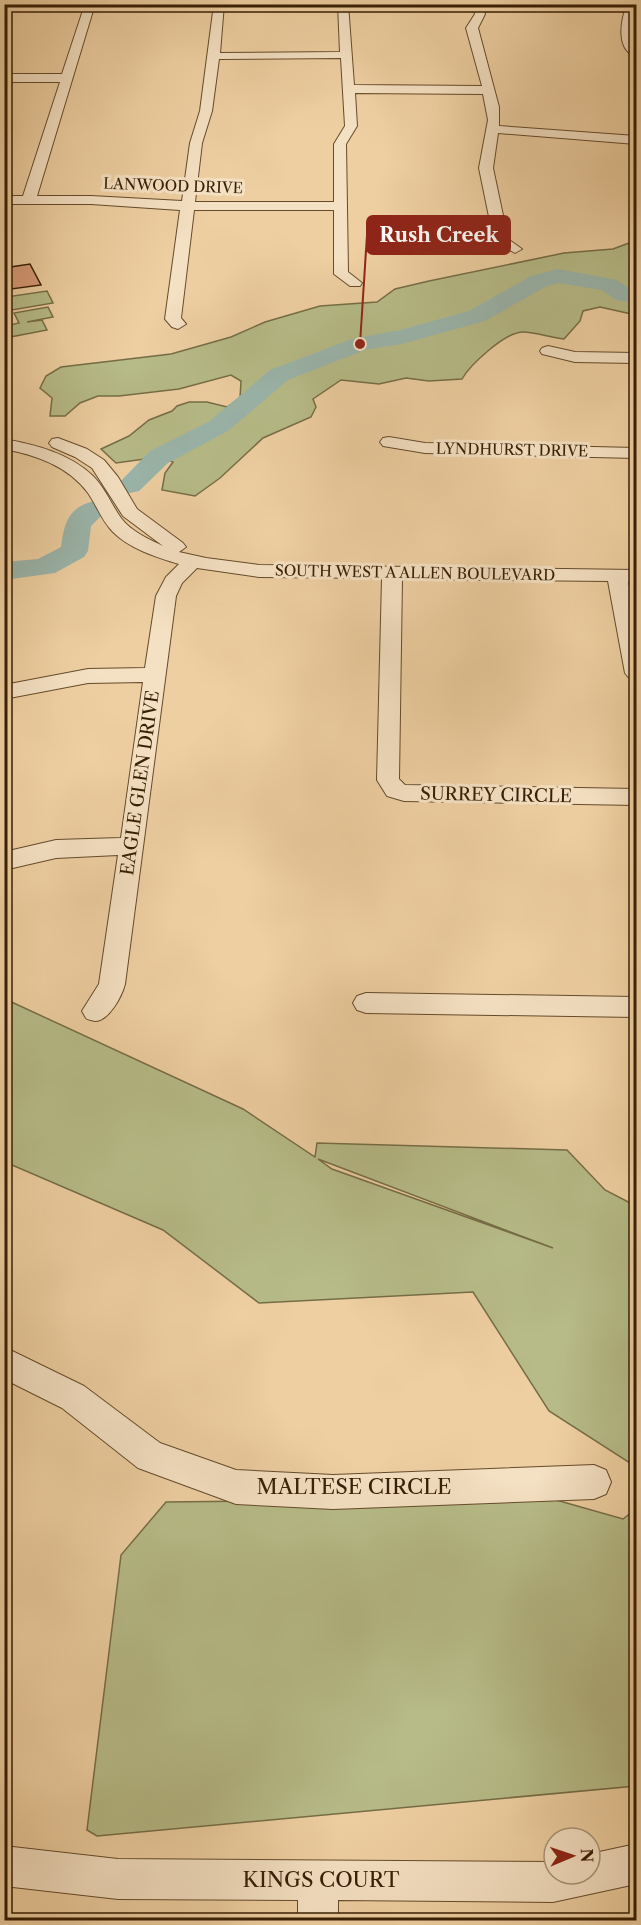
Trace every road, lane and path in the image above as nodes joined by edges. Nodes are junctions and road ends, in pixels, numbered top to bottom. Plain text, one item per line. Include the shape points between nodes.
1 (90, 4) edge
2 (219, 4) edge
3 (343, 4) edge
4 (477, 4) edge
5 (633, 10) edge
6 (636, 54) edge
7 (348, 55) junction
8 (214, 56) junction
9 (4, 78) edge
10 (65, 78) junction
11 (350, 89) junction
12 (488, 90) junction
13 (493, 129) junction
14 (636, 140) edge
15 (4, 200) edge
16 (29, 200) junction
17 (188, 206) junction
18 (340, 206) junction
19 (515, 249) dead end
20 (355, 283) dead end
21 (178, 324) dead end
22 (548, 351) dead end
23 (636, 358) edge
24 (4, 432) edge
25 (388, 442) dead end
26 (4, 444) edge
27 (636, 453) edge
28 (194, 560) junction
29 (392, 574) junction
30 (627, 576) edge
31 (636, 673) edge
32 (154, 675) junction
33 (4, 692) edge
34 (636, 797) edge
35 (131, 846) junction
36 (4, 861) edge
37 (366, 1003) dead end
38 (636, 1007) edge
39 (95, 1011) dead end
40 (4, 1362) edge
41 (594, 1482) dead end
42 (636, 1864) edge
43 (4, 1866) edge
44 (318, 1880) junction
45 (318, 1920) edge

1 - 10 street
2 - 8 street
3 - 7 street
4 - 12 street via 480,14 472,28
5 - 6 street via 625,25 627,39
7 - 8 street
7 - 11 street
8 - 17 street
9 - 10 street
10 - 16 street
11 - 12 street
11 - 18 street via 351,126 340,144
12 - 13 street
13 - 14 street
13 - 19 street via 486,168 493,208 501,241
15 - 16 street, LANWOOD DRIVE
16 - 17 street, LANWOOD DRIVE via 136,201
17 - 18 street, LANWOOD DRIVE
17 - 21 street via 173,319
18 - 20 street via 341,274
22 - 23 street via 575,357
24 - 28 street, SOUTH WEST A ALLEN BOULEVARD via 60,444 98,464 130,512
25 - 27 street, LYNDHURST DRIVE via 425,448
26 - 28 street, SOUTH WEST A ALLEN BOULEVARD via 39,452 69,465 94,488 111,518 125,532 154,551
28 - 29 street, SOUTH WEST A ALLEN BOULEVARD via 259,571
28 - 32 street, EAGLE GLEN DRIVE via 173,581 166,596
29 - 30 street, SOUTH WEST A ALLEN BOULEVARD
29 - 34 street, SURREY CIRCLE via 388,780 395,790
30 - 31 street
32 - 33 street via 88,676
32 - 35 street, EAGLE GLEN DRIVE
35 - 36 street via 56,849
35 - 39 street, EAGLE GLEN DRIVE via 112,984
37 - 38 street
40 - 41 street, MALTESE CIRCLE via 73,1397 150,1456 236,1487 333,1492
42 - 44 street, KINGS COURT via 553,1882
43 - 44 street, KINGS COURT via 117,1879
44 - 45 street

